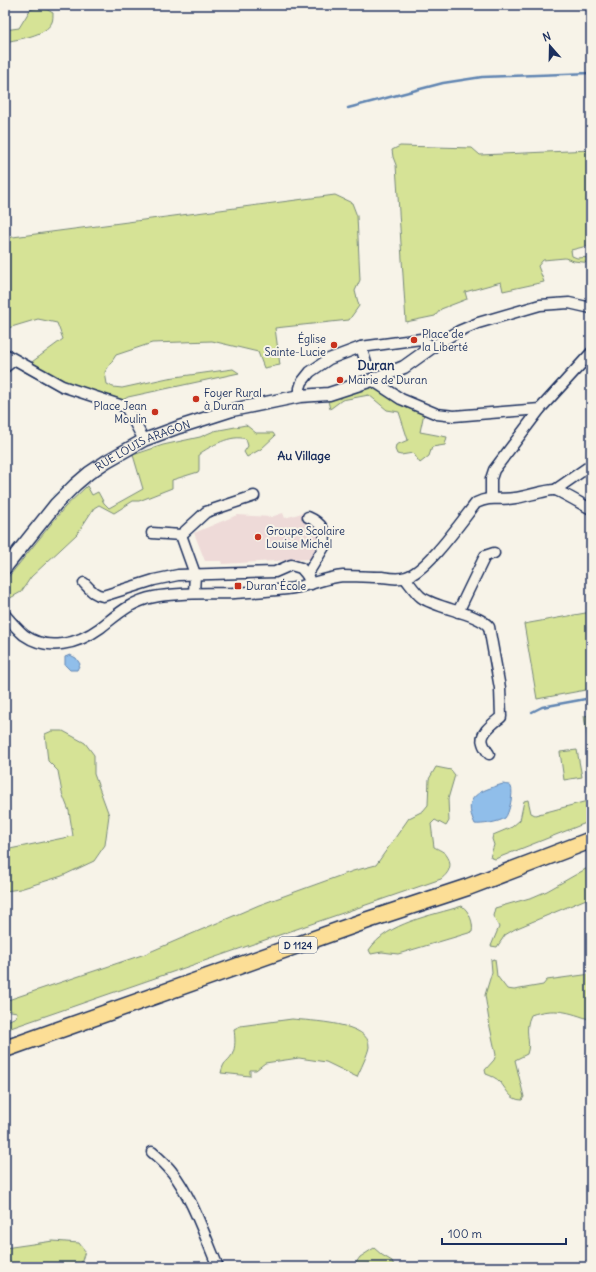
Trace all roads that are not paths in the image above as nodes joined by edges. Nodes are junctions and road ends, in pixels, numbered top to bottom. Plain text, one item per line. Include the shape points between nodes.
1 (591, 308) edge
2 (361, 347) junction
3 (432, 348) junction
4 (591, 353) edge
5 (5, 354) edge
6 (14, 360) junction
7 (366, 363) dead end
8 (5, 367) edge
9 (372, 380) junction
10 (300, 396) junction
11 (540, 409) junction
12 (144, 440) junction
13 (591, 465) edge
14 (555, 490) junction
15 (254, 496) dead end
16 (491, 498) junction
17 (591, 509) edge
18 (308, 517) dead end
19 (152, 533) dead end
20 (181, 535) junction
21 (494, 553) dead end
22 (5, 568) edge
23 (195, 574) junction
24 (405, 578) junction
25 (309, 579) junction
26 (84, 583) dead end
27 (194, 593) junction
28 (458, 612) junction
29 (5, 615) edge
30 (489, 754) dead end
31 (591, 840) edge
32 (5, 1049) edge
33 (152, 1152) dead end
34 (218, 1267) edge

1 - 3 street via 569,303 540,305 478,323 459,331
2 - 3 street via 421,339
2 - 7 street
2 - 10 street via 329,359 310,372 300,385
3 - 9 street, RUE LOUIS ARAGON via 404,367
4 - 11 street
5 - 6 street
6 - 8 street
6 - 12 street via 62,386 126,407
9 - 10 street, RUE LOUIS ARAGON via 328,394
9 - 11 street via 401,399 437,414 454,416
10 - 12 street, RUE LOUIS ARAGON via 210,416
11 - 16 street via 494,470 491,479
12 - 22 street, RUE LOUIS ARAGON via 107,461 74,485
13 - 14 street
14 - 16 street via 508,499
14 - 17 street
15 - 20 street via 206,512
16 - 24 street via 476,503 434,555
18 - 25 street via 317,521 324,532 324,547
19 - 20 street
20 - 23 street
21 - 28 street via 485,556
23 - 25 street via 274,572 291,565 301,568
23 - 26 street via 154,580 103,596 98,596
23 - 27 street
24 - 25 street via 356,576
24 - 28 street via 421,598
25 - 27 street via 288,589
27 - 29 street via 153,597 137,602 122,609 89,635 60,645 34,641 23,634
28 - 30 street via 481,620 490,630 500,688 501,717 482,737
31 - 32 highway, D 1124 via 468,887
33 - 34 street via 163,1161 183,1188

